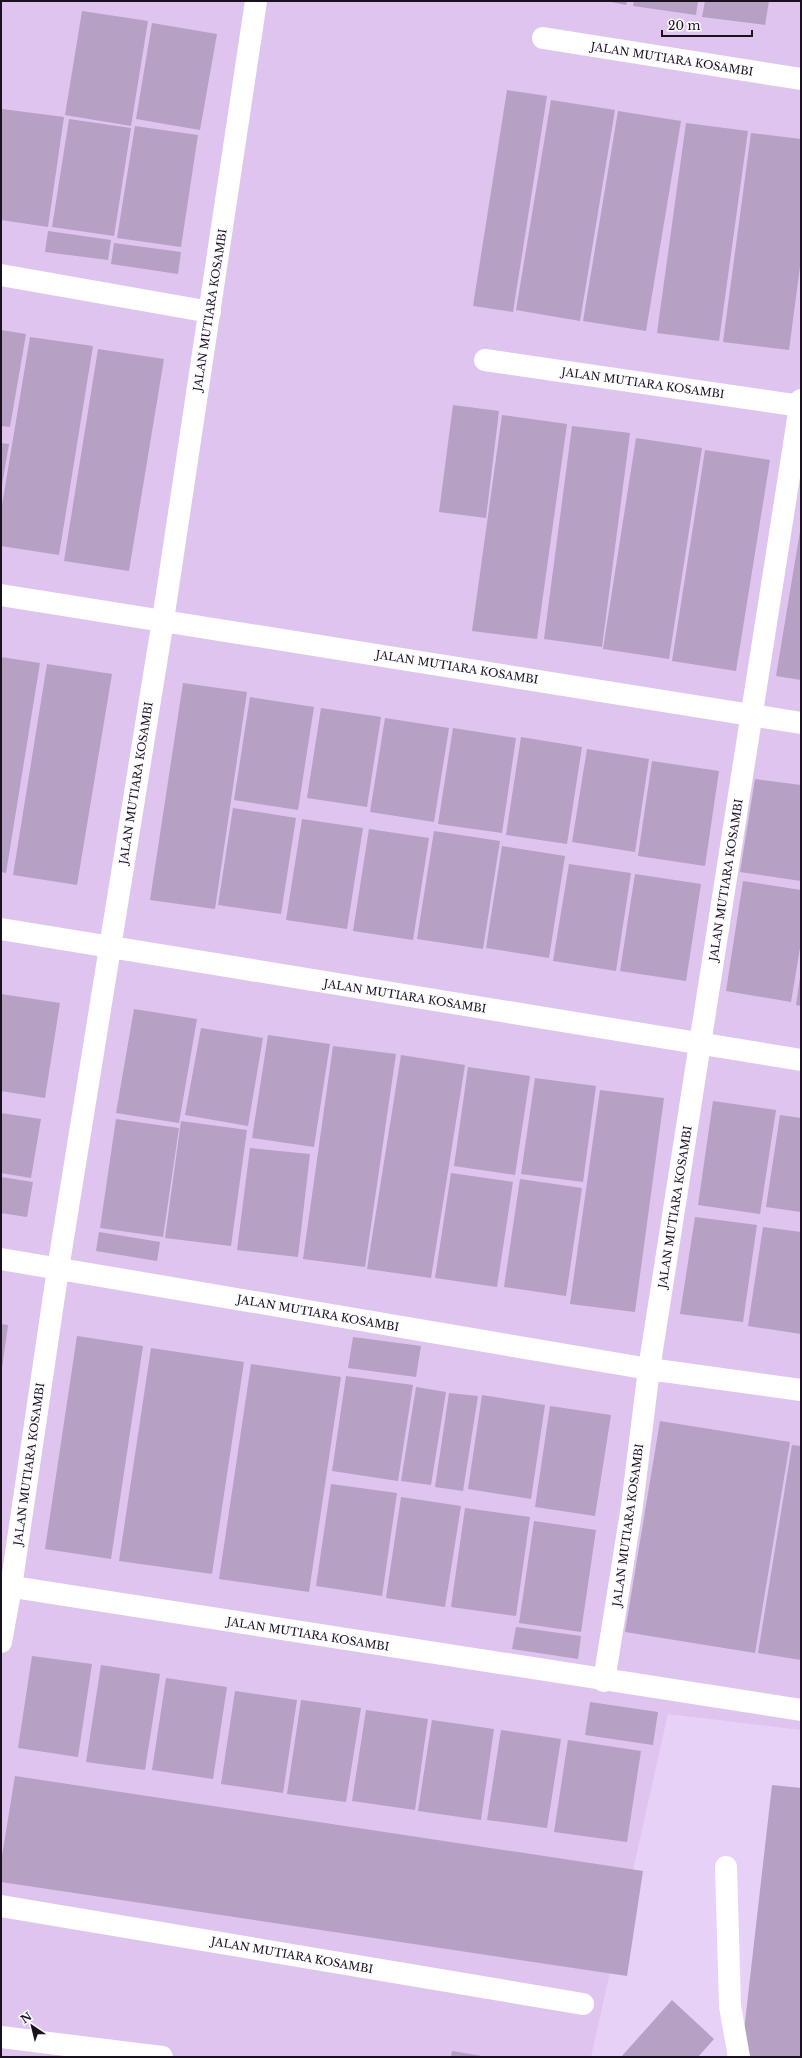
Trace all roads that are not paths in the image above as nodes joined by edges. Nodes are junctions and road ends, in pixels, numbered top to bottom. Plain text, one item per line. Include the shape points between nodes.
1 (256, 1) edge
2 (543, 38) dead end
3 (801, 79) edge
4 (1, 275) edge
5 (210, 312) junction
6 (485, 360) dead end
7 (801, 404) edge
8 (1, 595) edge
9 (163, 620) junction
10 (751, 715) junction
11 (801, 723) edge
12 (1, 929) edge
13 (109, 947) junction
14 (701, 1045) junction
15 (801, 1060) edge
16 (1, 1259) edge
17 (58, 1269) junction
18 (649, 1369) junction
19 (801, 1390) edge
20 (6, 1586) edge
21 (1, 1642) edge
22 (604, 1681) junction
23 (801, 1710) edge
24 (726, 1866) dead end
25 (1, 1906) edge
26 (583, 2004) dead end
27 (1, 2037) edge
28 (162, 2057) edge
29 (738, 2057) edge

1 - 5 lane, JALAN MUTIARA KOSAMBI
2 - 3 lane, JALAN MUTIARA KOSAMBI
4 - 5 lane
5 - 9 lane, JALAN MUTIARA KOSAMBI
6 - 7 lane, JALAN MUTIARA KOSAMBI
7 - 10 lane, JALAN MUTIARA KOSAMBI
8 - 9 lane, JALAN MUTIARA KOSAMBI
9 - 10 lane, JALAN MUTIARA KOSAMBI
9 - 13 lane, JALAN MUTIARA KOSAMBI
10 - 11 lane, JALAN MUTIARA KOSAMBI
10 - 14 lane, JALAN MUTIARA KOSAMBI
12 - 13 lane, JALAN MUTIARA KOSAMBI
13 - 14 lane, JALAN MUTIARA KOSAMBI
13 - 17 lane, JALAN MUTIARA KOSAMBI
14 - 15 lane, JALAN MUTIARA KOSAMBI
14 - 18 lane, JALAN MUTIARA KOSAMBI
16 - 17 lane, JALAN MUTIARA KOSAMBI
17 - 18 lane, JALAN MUTIARA KOSAMBI
17 - 20 lane, JALAN MUTIARA KOSAMBI
18 - 19 lane, JALAN MUTIARA KOSAMBI
18 - 22 lane, JALAN MUTIARA KOSAMBI via 632,1506
20 - 21 lane, JALAN MUTIARA KOSAMBI
20 - 22 lane, JALAN MUTIARA KOSAMBI
22 - 23 lane, JALAN MUTIARA KOSAMBI
24 - 29 lane via 730,2006
25 - 26 lane, JALAN MUTIARA KOSAMBI
27 - 28 lane

